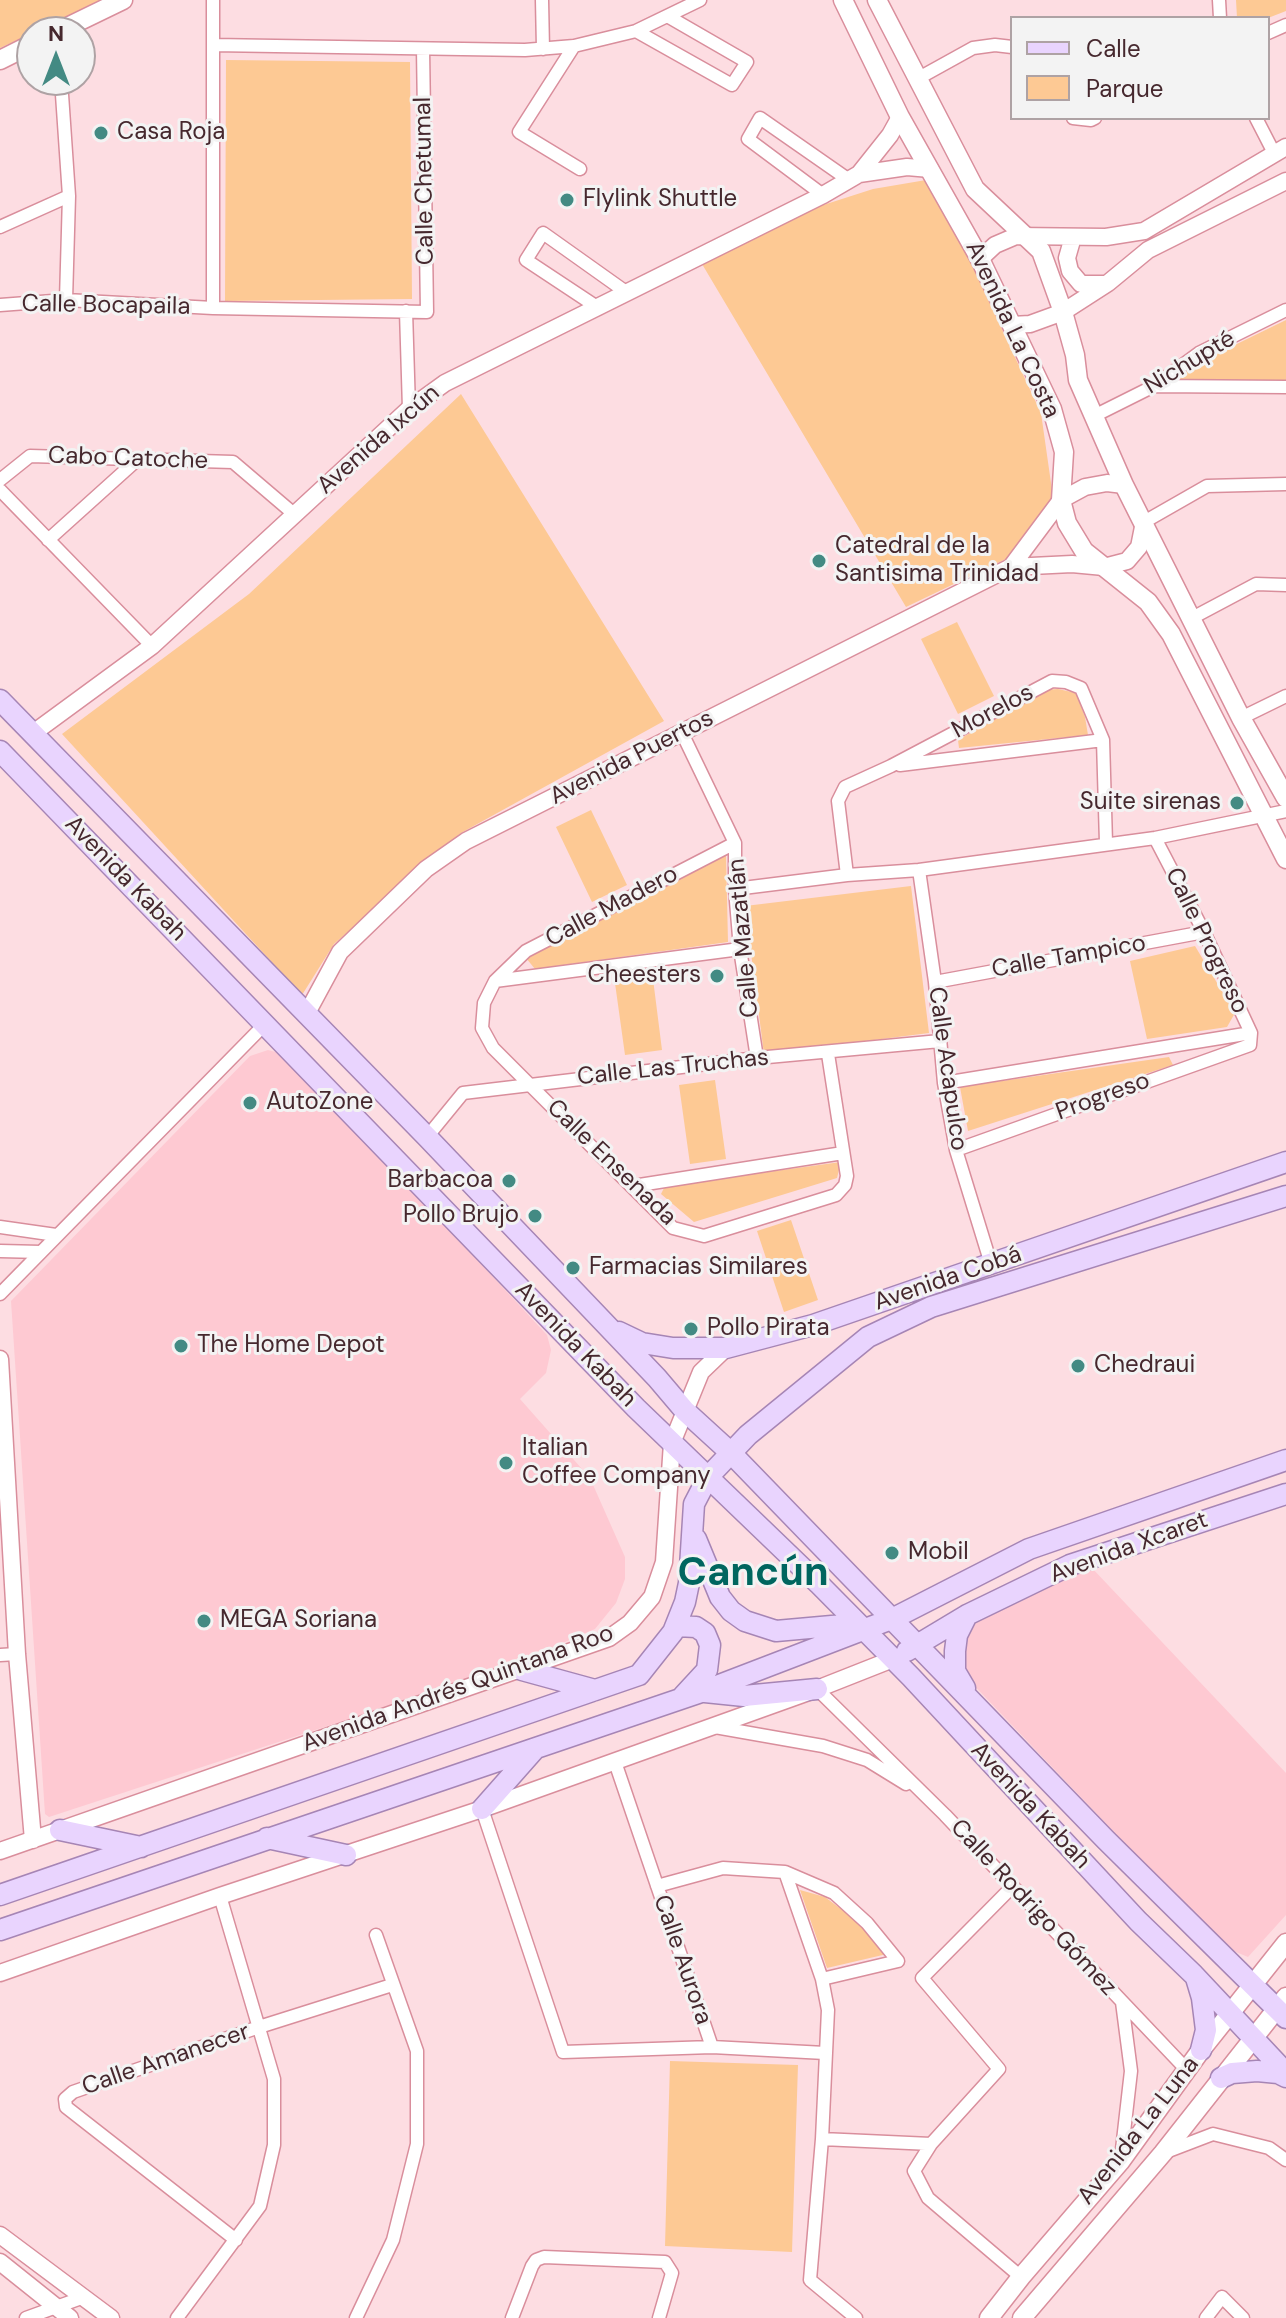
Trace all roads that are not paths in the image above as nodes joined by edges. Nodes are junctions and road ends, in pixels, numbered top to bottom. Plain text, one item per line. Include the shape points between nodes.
1 (123, 0) edge
2 (213, 0) edge
3 (542, 0) edge
4 (700, 0) edge
5 (843, 0) edge
6 (877, 0) edge
7 (90, 16) edge
8 (669, 17) junction
9 (636, 31) junction
10 (213, 45) junction
11 (574, 46) junction
12 (1010, 47) edge
13 (423, 49) junction
14 (543, 49) junction
15 (917, 79) junction
16 (62, 96) edge
17 (930, 103) junction
18 (900, 117) junction
19 (1258, 120) edge
20 (1280, 150) edge
21 (580, 169) dead end
22 (930, 169) junction
23 (854, 177) junction
24 (1286, 181) edge
25 (823, 195) junction
26 (69, 196) junction
27 (0, 227) edge
28 (1025, 235) junction
29 (1073, 237) junction
30 (980, 259) junction
31 (1108, 283) junction
32 (626, 292) junction
33 (66, 300) junction
34 (1, 303) edge
35 (597, 307) junction
36 (213, 308) junction
37 (1286, 310) edge
38 (406, 311) junction
39 (427, 312) joint
40 (1063, 312) junction
41 (1012, 325) junction
42 (1154, 386) junction
43 (1286, 387) edge
44 (409, 409) junction
45 (1094, 416) junction
46 (138, 459) junction
47 (0, 480) edge
48 (1286, 484) edge
49 (1124, 485) junction
50 (0, 490) edge
51 (1061, 500) junction
52 (294, 514) junction
53 (1144, 522) junction
54 (48, 540) junction
55 (1011, 567) junction
56 (1104, 567) junction
57 (1286, 585) edge
58 (1192, 618) junction
59 (152, 646) junction
60 (1286, 696) edge
61 (0, 700) edge
62 (1241, 718) junction
63 (682, 733) junction
64 (32, 734) junction
65 (1103, 740) junction
66 (0, 751) edge
67 (891, 766) junction
68 (1286, 798) edge
69 (1286, 811) edge
70 (1264, 815) junction
71 (1155, 838) junction
72 (735, 843) junction
73 (1106, 843) junction
74 (1286, 859) edge
75 (919, 870) junction
76 (847, 875) junction
77 (735, 889) junction
78 (1204, 932) junction
79 (740, 949) junction
80 (495, 981) junction
81 (935, 982) junction
82 (484, 1003) joint
83 (307, 1013) junction
84 (266, 1023) junction
85 (1250, 1039) junction
86 (940, 1041) junction
87 (828, 1054) junction
88 (757, 1058) junction
89 (944, 1083) junction
90 (530, 1084) junction
91 (427, 1137) junction
92 (956, 1150) junction
93 (843, 1153) junction
94 (1286, 1162) edge
95 (1241, 1177) junction
96 (633, 1186) junction
97 (1286, 1196) edge
98 (0, 1227) edge
99 (1182, 1228) junction
100 (56, 1235) junction
101 (0, 1251) edge
102 (41, 1252) junction
103 (991, 1264) junction
104 (0, 1294) edge
105 (883, 1301) junction
106 (931, 1307) junction
107 (606, 1325) junction
108 (726, 1348) junction
109 (0, 1359) edge
110 (685, 1411) junction
111 (672, 1443) junction
112 (3, 1448) edge
113 (731, 1453) junction
114 (1286, 1460) edge
115 (708, 1477) junction
116 (1286, 1494) edge
117 (1161, 1504) junction
118 (693, 1531) junction
119 (5, 1552) edge
120 (1070, 1565) junction
121 (967, 1615) junction
122 (894, 1618) junction
123 (676, 1626) junction
124 (865, 1631) junction
125 (918, 1644) junction
126 (17, 1654) junction
127 (0, 1655) edge
128 (893, 1659) junction
129 (522, 1670) junction
130 (817, 1689) junction
131 (595, 1690) junction
132 (701, 1692) junction
133 (680, 1699) junction
134 (972, 1702) junction
135 (712, 1727) junction
136 (537, 1746) junction
137 (615, 1762) junction
138 (482, 1809) junction
139 (945, 1815) junction
140 (60, 1830) junction
141 (267, 1838) junction
142 (33, 1840) junction
143 (141, 1847) junction
144 (0, 1851) edge
145 (346, 1855) junction
146 (785, 1872) junction
147 (657, 1886) junction
148 (1012, 1887) junction
149 (0, 1895) edge
150 (220, 1896) junction
151 (0, 1930) edge
152 (376, 1935) dead end
153 (1286, 1943) edge
154 (0, 1973) edge
155 (1194, 1975) junction
156 (822, 1979) junction
157 (392, 1985) junction
158 (1252, 1985) junction
159 (1122, 2002) junction
160 (1283, 2008) edge
161 (1230, 2013) junction
162 (259, 2027) junction
163 (1253, 2038) junction
164 (712, 2047) junction
165 (1201, 2050) junction
166 (825, 2053) junction
167 (1187, 2070) junction
168 (1286, 2075) edge
169 (1221, 2078) junction
170 (822, 2139) junction
171 (931, 2144) junction
172 (1163, 2153) junction
173 (1286, 2160) edge
174 (1120, 2162) junction
175 (0, 2235) edge
176 (236, 2240) junction
177 (0, 2262) edge
178 (1021, 2277) junction
179 (84, 2297) junction
180 (55, 2307) junction
181 (26, 2318) edge
182 (70, 2318) edge
183 (111, 2318) edge
184 (177, 2318) edge
185 (356, 2318) edge
186 (512, 2318) edge
187 (659, 2318) edge
188 (856, 2318) edge
189 (989, 2318) edge
190 (1022, 2318) edge
191 (1206, 2318) edge
192 (1243, 2318) edge

1 - 7 main road
2 - 10 street
3 - 14 street
4 - 8 street
5 - 18 main road, Avenida La Costa
6 - 15 main road, Avenida La Costa
8 - 9 street
8 - 9 street via 747,62 732,85
9 - 11 street
10 - 13 street
10 - 36 street
11 - 14 street
11 - 21 street via 519,132
12 - 15 street via 973,48
13 - 14 street
13 - 39 street, Calle Chetumal
15 - 17 main road, Avenida La Costa
16 - 26 street
17 - 18 main road
17 - 28 main road, Avenida La Costa via 975,189
18 - 22 main road, Avenida La Costa
18 - 23 street, Avenida Ixcún
19 - 20 street
20 - 29 street via 1144,231
22 - 23 street, Avenida Ixcún via 907,167
22 - 30 main road, Avenida La Costa
23 - 25 street, Avenida Ixcún
23 - 25 street via 760,118 748,139
24 - 31 street via 1148,250
25 - 32 street, Avenida Ixcún
26 - 27 street
26 - 33 street
28 - 29 street
28 - 30 street via 1001,241
28 - 40 main road via 1041,251
29 - 31 street via 1067,258 1070,271 1081,284
30 - 41 main road, Avenida La Costa
31 - 40 street
32 - 35 street, Avenida Ixcún
32 - 35 street via 543,233 526,260
33 - 34 street, Calle Bocapaila
33 - 36 street, Calle Bocapaila
35 - 44 street, Avenida Ixcún via 445,383
36 - 38 street, Calle Bocapaila
37 - 42 street, Nichupté via 1199,353
38 - 39 street, Calle Bocapaila
38 - 44 street
40 - 41 street
40 - 45 main road, Avenida La Costa via 1078,380
41 - 51 main road, Avenida La Costa via 1052,409 1064,452
42 - 43 street
42 - 45 street, Nichupté
44 - 52 street, Avenida Ixcún
45 - 49 main road, Avenida La Costa
46 - 47 street, Cabo Catoche via 30,456
46 - 52 street, Cabo Catoche via 233,462
46 - 54 street
48 - 53 street via 1207,486
49 - 51 street via 1085,487
49 - 53 main road, Avenida La Costa
50 - 54 street
51 - 55 street, Avenida Puertos
51 - 56 main road, Avenida La Costa via 1084,551
52 - 59 street, Avenida Ixcún
53 - 56 street via 1139,547 1127,561
53 - 58 main road, Avenida La Costa
54 - 59 street
55 - 56 street, Avenida Puertos
55 - 63 street, Avenida Puertos
56 - 70 main road, Avenida La Costa via 1148,602 1171,634
57 - 58 street via 1256,584
58 - 62 main road, Avenida La Costa
59 - 64 street, Avenida Ixcún
60 - 62 street
61 - 64 main road, Avenida Kabah
62 - 68 main road, Avenida La Costa
63 - 72 street, Calle Mazatlán
63 - 83 street, Avenida Puertos via 466,841 426,869 340,952
64 - 83 main road, Avenida Kabah
65 - 67 street
65 - 67 street, Morelos via 1081,688 1052,681
65 - 73 street, Morelos
66 - 84 main road, Avenida Kabah
67 - 76 street, Morelos via 845,787 838,801
69 - 70 street
70 - 71 street
70 - 74 main road, Avenida La Costa
71 - 73 street
71 - 78 street, Calle Progreso
72 - 77 street, Calle Mazatlán
72 - 80 street, Calle Madero via 526,951
73 - 75 street
75 - 76 street
75 - 81 street, Calle Acapulco
76 - 77 street
77 - 79 street, Calle Mazatlán
78 - 81 street, Calle Tampico
78 - 85 street, Calle Progreso
79 - 80 street, Calle Madero
79 - 88 street, Calle Mazatlán
80 - 82 street, Calle Madero
81 - 86 street, Calle Acapulco
82 - 90 street, Calle Ensenada via 482,1028 493,1048
83 - 91 main road, Avenida Kabah
84 - 100 street
84 - 111 main road, Avenida Kabah
85 - 89 street
85 - 92 street, Progreso
86 - 87 street, Calle Las Truchas
86 - 89 street, Calle Acapulco
87 - 88 street, Calle Las Truchas
87 - 93 street, Calle Ensenada
88 - 90 street, Calle Las Truchas
89 - 92 street, Calle Acapulco
90 - 91 street, Calle Las Truchas via 463,1093
90 - 96 street, Calle Ensenada
91 - 107 main road, Avenida Kabah
92 - 103 street, Calle Acapulco
93 - 96 street
93 - 96 street, Calle Ensenada via 847,1176 836,1195 704,1236 673,1228
94 - 95 main road, Avenida Cobá
95 - 99 main road
95 - 103 main road, Avenida Cobá
97 - 99 main road, Avenida Cobá
98 - 100 street
99 - 106 main road, Avenida Cobá
100 - 102 street
101 - 102 street
102 - 104 street
103 - 105 main road, Avenida Cobá
105 - 106 main road
105 - 108 main road, Avenida Cobá
106 - 113 main road, Avenida Cobá via 868,1337
107 - 108 main road, Avenida Cobá via 642,1343
107 - 110 main road, Avenida Kabah
108 - 110 street, Avenida Andrés Quintana Roo via 701,1372
109 - 112 street
110 - 111 street, Avenida Andrés Quintana Roo
110 - 113 main road, Avenida Kabah
111 - 115 main road, Avenida Kabah
111 - 129 street, Avenida Andrés Quintana Roo via 664,1562 652,1597 609,1638
112 - 119 street
113 - 115 main road, Avenida Andrés Quintana Roo
113 - 122 main road, Avenida Kabah
114 - 117 main road, Avenida Xcaret
115 - 118 main road, Avenida Andrés Quintana Roo via 694,1504
115 - 124 main road, Avenida Kabah
116 - 120 main road, Avenida Xcaret
117 - 120 main road
117 - 122 main road, Avenida Xcaret via 1029,1549
118 - 123 main road, Avenida Andrés Quintana Roo via 689,1583
118 - 124 main road via 720,1597 745,1621 776,1631 843,1625
119 - 126 street
120 - 121 main road, Avenida Xcaret
121 - 125 main road, Avenida Xcaret
121 - 134 main road via 957,1635 955,1671
122 - 124 main road
122 - 125 main road, Avenida Kabah
123 - 131 main road, Avenida Andrés Quintana Roo via 639,1675
123 - 133 main road via 696,1627 710,1645 707,1670
124 - 128 main road, Avenida Kabah
124 - 132 main road
125 - 128 main road, Avenida Xcaret
125 - 134 main road, Avenida Kabah
126 - 127 street
126 - 142 street
128 - 130 street
128 - 155 main road, Avenida Kabah
129 - 131 main road
129 - 140 street, Avenida Andrés Quintana Roo
130 - 132 main road via 744,1696
130 - 135 street
130 - 139 street, Calle Rodrigo Gómez
131 - 143 main road, Avenida Andrés Quintana Roo
132 - 133 main road
133 - 136 main road
134 - 158 main road, Avenida Kabah
135 - 137 street
135 - 139 street, Calle Rodrigo Gómez via 823,1746 867,1760
136 - 138 main road
136 - 141 main road
137 - 138 street
137 - 147 street, Calle Aurora
138 - 145 street
138 - 164 street, Calle Aurora via 563,2052
139 - 148 street, Calle Rodrigo Gómez
140 - 142 street, Avenida Andrés Quintana Roo
140 - 143 main road
141 - 145 main road
141 - 151 main road
142 - 144 street, Avenida Andrés Quintana Roo
143 - 149 main road, Avenida Andrés Quintana Roo
145 - 150 street
146 - 147 street via 723,1868
146 - 156 street
146 - 156 street via 834,1893 898,1961
147 - 164 street, Calle Aurora
148 - 159 street, Calle Rodrigo Gómez
148 - 171 street via 922,1978 999,2069
150 - 154 street
150 - 162 street
152 - 157 street
153 - 158 main road, Avenida La Luna
155 - 161 main road, Avenida Kabah
155 - 165 main road via 1206,2030
156 - 166 street via 828,2010
157 - 162 street, Calle Amanecer
157 - 185 street via 417,2051 417,2144 393,2240
158 - 160 main road, Avenida Kabah
158 - 161 main road, Avenida La Luna
159 - 167 street, Calle Rodrigo Gómez
159 - 174 street, Calle Rodrigo Gómez via 1131,2071
160 - 163 main road, Avenida La Luna
161 - 163 main road, Avenida Kabah
161 - 165 main road, Avenida La Luna
162 - 176 street via 274,2079 274,2145 260,2206
162 - 176 street, Calle Amanecer via 65,2099 66,2107
163 - 168 main road, Avenida Kabah
163 - 169 main road, Avenida La Luna
164 - 166 street
165 - 167 main road, Avenida La Luna
166 - 170 street
167 - 174 main road, Avenida La Luna
168 - 169 main road via 1257,2071
169 - 172 main road, Avenida La Luna
170 - 171 street
170 - 188 street via 810,2280
171 - 178 street via 914,2171 928,2198
172 - 173 street via 1213,2134 1269,2148
172 - 190 main road, Avenida La Luna
174 - 178 main road, Avenida La Luna
175 - 179 street
176 - 184 street
177 - 180 street
178 - 189 main road, Avenida La Luna
179 - 180 street
179 - 183 street
180 - 181 street
180 - 182 street
186 - 187 street via 532,2266 544,2257 665,2262 672,2273
191 - 192 street via 1222,2297

